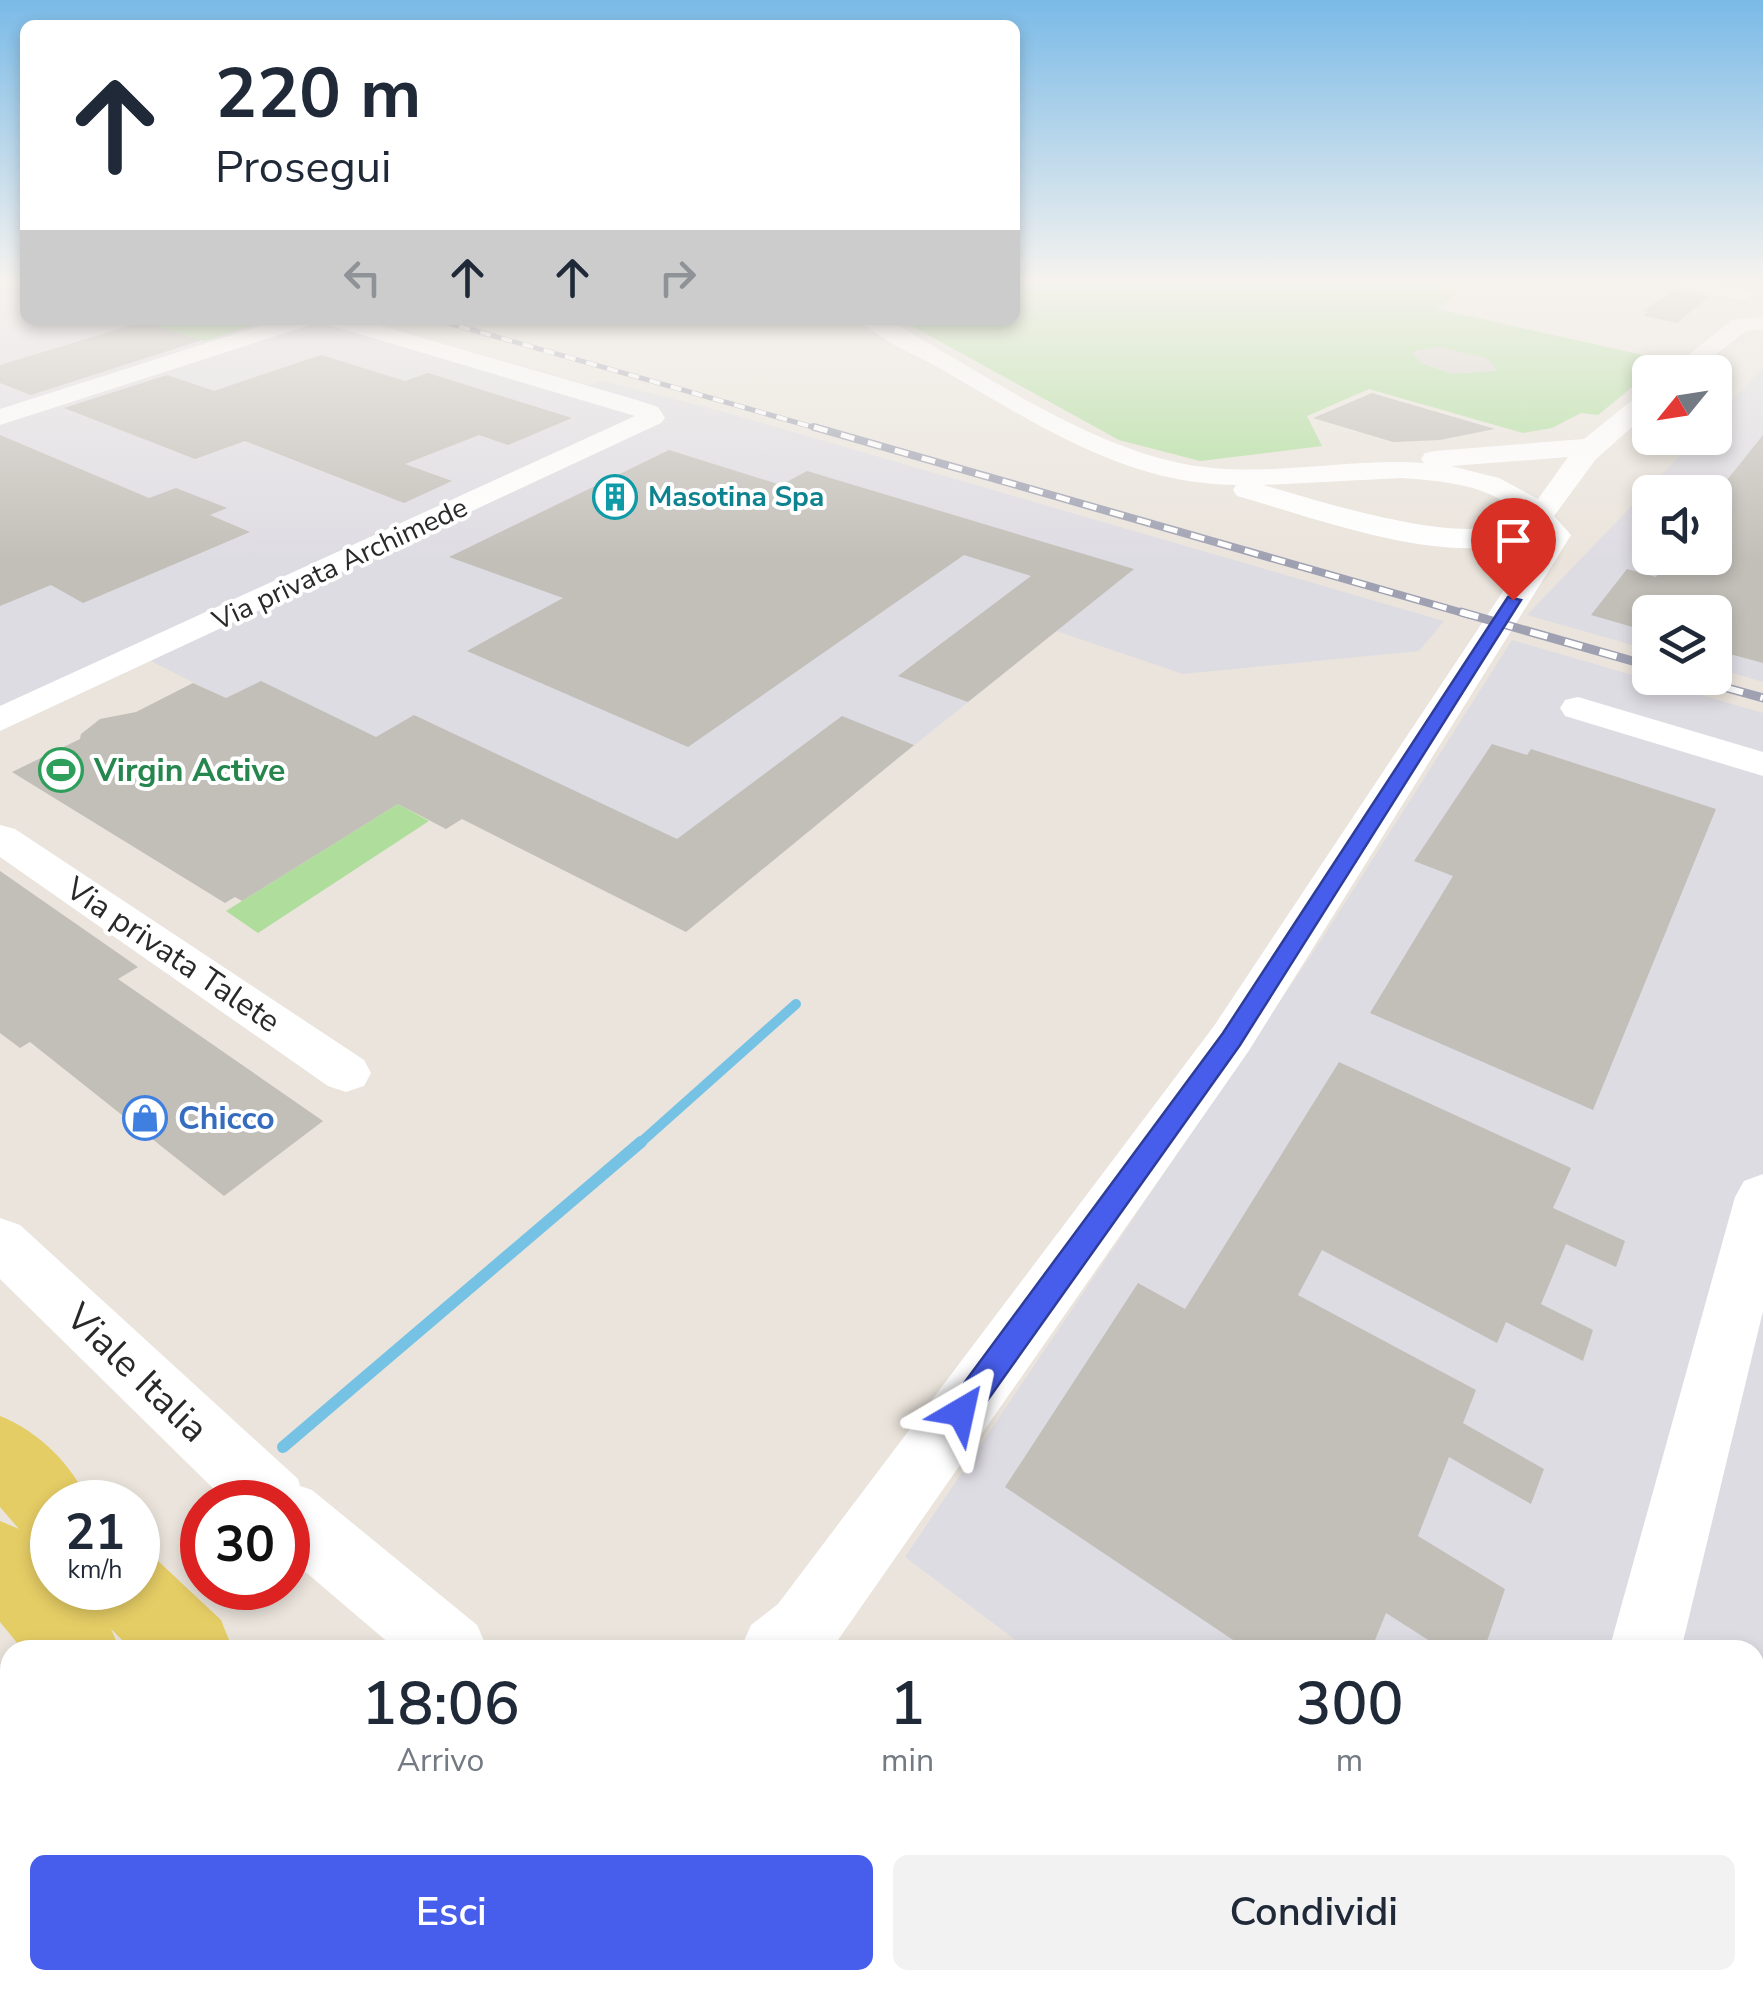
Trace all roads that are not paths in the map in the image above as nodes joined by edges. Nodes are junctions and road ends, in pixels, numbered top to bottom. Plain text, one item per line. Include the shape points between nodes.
1 (128, 376) edge
2 (528, 376) edge
3 (971, 376) edge
4 (1632, 413) edge
5 (0, 417) edge
6 (1622, 422) junction
7 (1591, 448) junction
8 (1182, 471) junction
9 (1413, 471) junction
10 (1320, 472) junction
11 (1383, 523) junction
12 (1556, 535) junction
13 (1578, 708) dead end
14 (0, 720) edge
15 (1763, 764) edge
16 (0, 838) edge
17 (346, 1072) dead end
18 (1763, 1197) edge
19 (0, 1242) edge
20 (0, 1452) edge
21 (251, 1480) edge
22 (30, 1484) edge
23 (310, 1532) edge
24 (0, 1560) edge
25 (150, 1610) edge
26 (69, 1640) edge
27 (181, 1640) edge
28 (440, 1640) edge
29 (795, 1640) edge
30 (1648, 1640) edge

1 - 5 street
2 - 14 street, Via privata Archimede via 652,418
3 - 8 street via 1081,438
4 - 6 street
6 - 7 street
6 - 12 street via 1616,443
7 - 10 street
7 - 11 street via 1537,516 1514,534 1457,538
8 - 10 street via 1234,477
8 - 11 street
9 - 10 street
9 - 11 street via 1373,480 1360,491 1362,508
9 - 12 street via 1483,482 1546,520
12 - 29 street via 1231,1039
13 - 15 street
16 - 17 street, Via privata Talete
18 - 30 street
19 - 21 street, Viale Italia
20 - 22 main road
23 - 28 street
24 - 26 main road
25 - 27 main road

